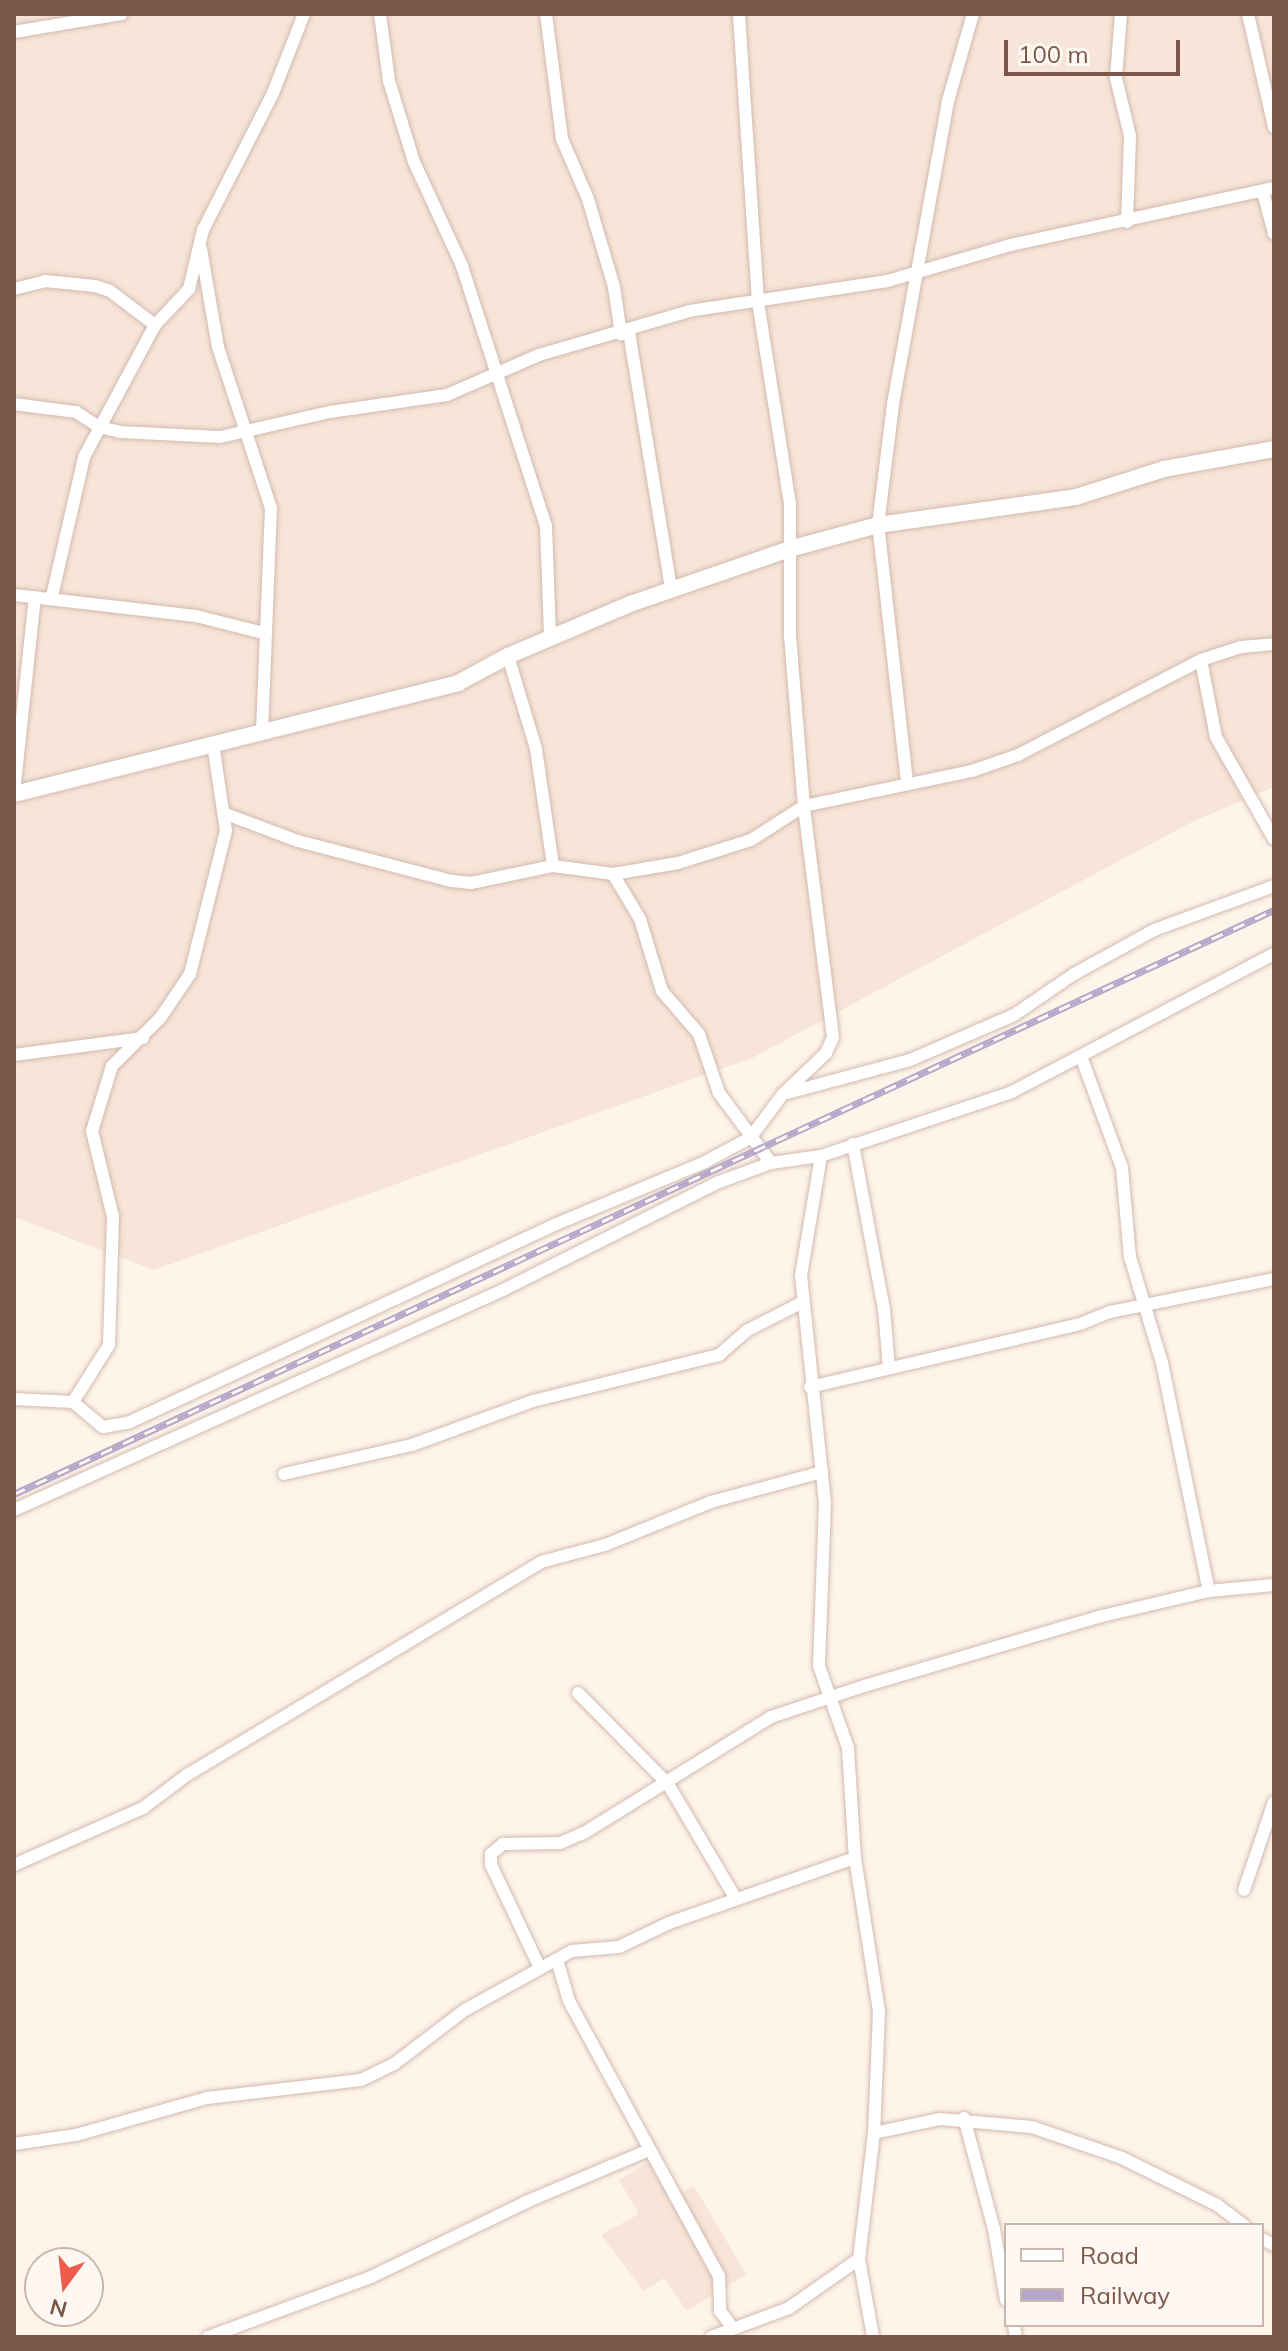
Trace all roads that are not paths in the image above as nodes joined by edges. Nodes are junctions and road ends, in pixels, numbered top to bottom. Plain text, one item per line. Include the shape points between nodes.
1 (122, 14) edge
2 (304, 14) edge
3 (380, 14) edge
4 (546, 14) edge
5 (739, 14) edge
6 (973, 14) edge
7 (1121, 14) edge
8 (1248, 14) edge
9 (14, 32) edge
10 (1274, 127) edge
11 (1268, 190) edge
12 (1127, 222) junction
13 (1274, 234) edge
14 (199, 242) junction
15 (919, 272) junction
16 (14, 289) edge
17 (758, 301) junction
18 (155, 325) junction
19 (625, 333) junction
20 (499, 371) junction
21 (14, 404) edge
22 (99, 427) junction
23 (247, 432) junction
24 (1274, 449) edge
25 (878, 525) junction
26 (793, 548) junction
27 (671, 589) junction
28 (14, 595) edge
29 (52, 596) junction
30 (35, 597) junction
31 (263, 633) junction
32 (550, 637) junction
33 (1274, 644) edge
34 (508, 656) junction
35 (1201, 660) junction
36 (262, 731) junction
37 (213, 744) junction
38 (907, 782) junction
39 (14, 794) edge
40 (804, 806) junction
41 (226, 814) junction
42 (1274, 839) edge
43 (553, 866) junction
44 (613, 874) junction
45 (1274, 886) edge
46 (1274, 954) edge
47 (143, 1038) junction
48 (14, 1055) edge
49 (1082, 1059) junction
50 (783, 1094) junction
51 (750, 1138) junction
52 (853, 1144) junction
53 (821, 1156) junction
54 (771, 1163) junction
55 (1274, 1279) edge
56 (803, 1302) junction
57 (1144, 1306) junction
58 (889, 1368) junction
59 (810, 1387) junction
60 (14, 1399) edge
61 (73, 1402) junction
62 (822, 1472) junction
63 (284, 1474) dead end
64 (14, 1510) edge
65 (1274, 1585) edge
66 (1209, 1591) junction
67 (578, 1693) dead end
68 (827, 1699) junction
69 (668, 1784) junction
70 (1274, 1802) edge
71 (855, 1858) junction
72 (14, 1865) edge
73 (1244, 1890) dead end
74 (736, 1899) junction
75 (557, 1960) junction
76 (540, 1968) junction
77 (964, 2118) junction
78 (874, 2133) junction
79 (14, 2144) edge
80 (649, 2150) junction
81 (1241, 2223) edge
82 (859, 2259) junction
83 (1004, 2288) edge
84 (733, 2328) junction
85 (208, 2337) edge
86 (711, 2337) edge
87 (873, 2337) edge

1 - 9 street
2 - 14 street via 273,93
3 - 20 street via 389,81 414,162 462,266
4 - 19 street via 562,139 588,199
5 - 17 street
6 - 15 street via 948,101
7 - 12 street via 1116,78 1130,136
8 - 10 street
11 - 12 street
11 - 13 street
12 - 15 street via 1010,245
14 - 18 street via 189,289
14 - 23 street via 218,347
15 - 17 street
15 - 25 street via 893,404
16 - 18 street via 45,281 95,286
17 - 19 street via 714,305
17 - 26 street
18 - 22 street
19 - 20 street
19 - 27 street
20 - 23 street via 447,395 330,412
20 - 32 street via 546,526
21 - 22 street via 76,412
22 - 23 street via 145,435 220,437
22 - 29 street via 84,457
23 - 31 street via 271,508
24 - 25 street via 1164,469 1076,497
25 - 26 street
25 - 38 street
26 - 27 street
26 - 40 street via 790,636
27 - 32 street
28 - 30 street
29 - 30 street
29 - 31 street via 196,616
30 - 39 street
31 - 36 street
32 - 34 street
33 - 35 street via 1241,647
34 - 36 street via 458,683
34 - 43 street via 536,749
35 - 38 street via 1018,755 972,771
35 - 42 street via 1216,737
36 - 37 street
37 - 39 street
37 - 41 street
38 - 40 street
40 - 44 street via 751,840 678,863
40 - 50 street via 833,1037 826,1053
41 - 43 street via 298,841 452,881 471,883
41 - 47 street via 220,864 190,974
43 - 44 street
44 - 51 street via 640,919 662,991 699,1034 719,1093
45 - 50 street via 1154,930 1014,1015 910,1060
46 - 49 street via 1184,998
47 - 48 street
47 - 61 street via 112,1066 92,1131 113,1217 111,1331 103,1359
49 - 52 street via 1012,1092
49 - 57 street via 1122,1168 1130,1257
50 - 51 street
51 - 54 street
51 - 61 street via 130,1422 103,1427
52 - 53 street
52 - 58 street via 884,1309
53 - 54 street
53 - 56 street via 801,1275
54 - 64 street via 719,1182 503,1290
55 - 57 street
56 - 59 street
56 - 63 street via 748,1330 719,1355 533,1401 412,1445
57 - 58 street
57 - 66 street via 1162,1363
58 - 59 street
59 - 62 street
60 - 61 street
62 - 68 street via 819,1666
62 - 72 street via 711,1502 605,1545 541,1562 187,1775 143,1808
65 - 66 street
66 - 68 street via 1034,1636
67 - 69 street
68 - 69 street via 771,1717
68 - 71 street via 848,1748
69 - 74 street
69 - 76 street via 560,1843 503,1844 491,1854 491,1865
70 - 73 street
71 - 74 street
71 - 78 street via 879,2011
74 - 75 street via 619,1947 572,1951
75 - 76 street
75 - 80 street via 569,2001
76 - 79 street via 465,2010 394,2064 361,2080 207,2098 76,2135
77 - 78 street
77 - 81 street via 1032,2127 1096,2146 1217,2205
77 - 83 street
78 - 82 street
80 - 84 street via 719,2276 720,2311
80 - 85 street via 371,2277
82 - 84 street via 798,2303
82 - 87 street
84 - 86 street

